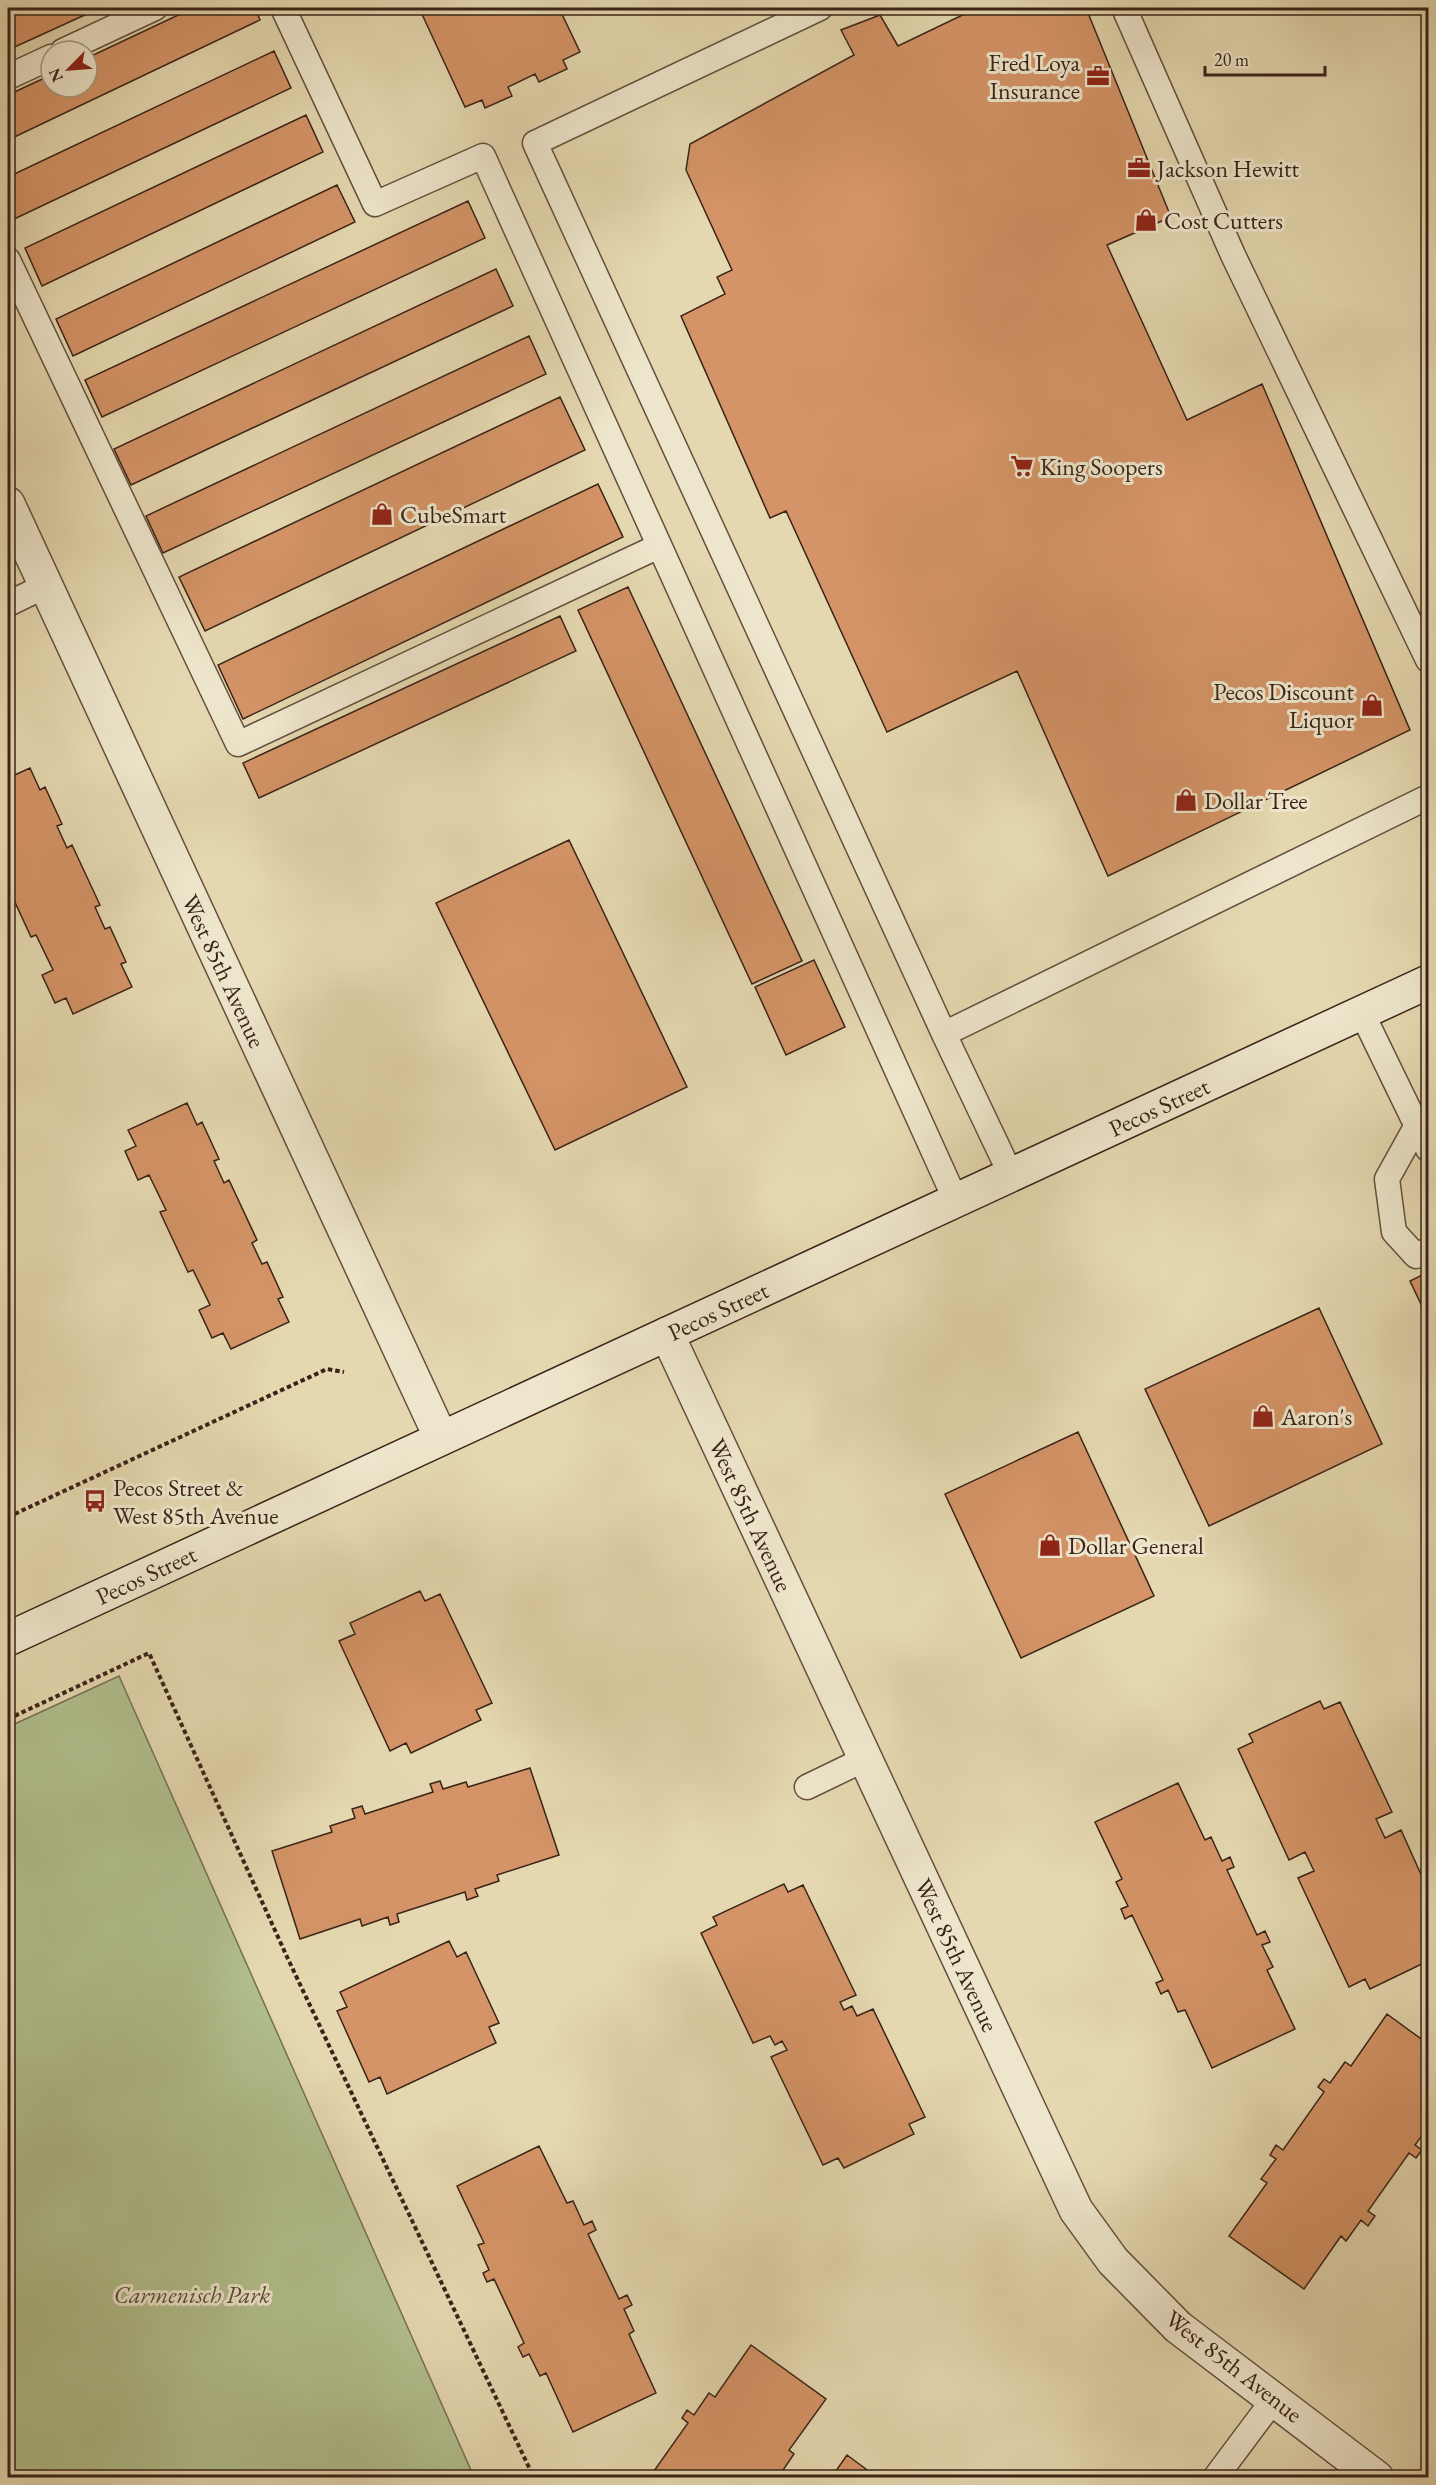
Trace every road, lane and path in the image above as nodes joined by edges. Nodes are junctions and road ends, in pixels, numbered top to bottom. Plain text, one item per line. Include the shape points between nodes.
1 (155, 8) edge
2 (283, 8) edge
3 (820, 8) edge
4 (1124, 8) edge
5 (89, 39) edge
6 (39, 63) edge
7 (8, 77) edge
8 (8, 260) edge
9 (8, 504) edge
10 (660, 546) junction
11 (45, 586) junction
12 (8, 604) edge
13 (1428, 660) edge
14 (1428, 797) edge
15 (1428, 982) edge
16 (1362, 1013) junction
17 (944, 1034) junction
18 (1417, 1125) junction
19 (1428, 1149) edge
20 (1011, 1175) junction
21 (956, 1201) junction
22 (1428, 1250) edge
23 (667, 1334) junction
24 (344, 1372) dead end
25 (441, 1438) junction
26 (8, 1517) edge
27 (8, 1639) edge
28 (8, 1719) edge
29 (865, 1759) junction
30 (807, 1787) dead end
31 (1274, 2398) junction
32 (534, 2478) edge
33 (1215, 2478) edge
34 (1377, 2478) edge

1 - 5 lane
2 - 10 lane via 375,204 483,156
3 - 17 lane via 535,143
4 - 13 lane via 1233,255
6 - 7 lane
8 - 10 lane via 238,744
9 - 11 street, West 85th Avenue
10 - 21 lane
11 - 12 lane
11 - 25 street, West 85th Avenue
14 - 17 lane
15 - 16 street, Pecos Street
16 - 18 lane
16 - 20 street, Pecos Street
17 - 20 lane
18 - 19 lane
18 - 22 lane via 1388,1179 1394,1232 1416,1256
20 - 21 street, Pecos Street
21 - 23 street, Pecos Street
23 - 25 street, Pecos Street
23 - 29 street, West 85th Avenue
24 - 26 path via 327,1369
25 - 27 street, Pecos Street
28 - 32 path via 149,1653 288,1959
29 - 30 lane
29 - 31 street, West 85th Avenue via 1076,2210 1113,2260 1178,2327
31 - 33 lane
31 - 34 street, West 85th Avenue

